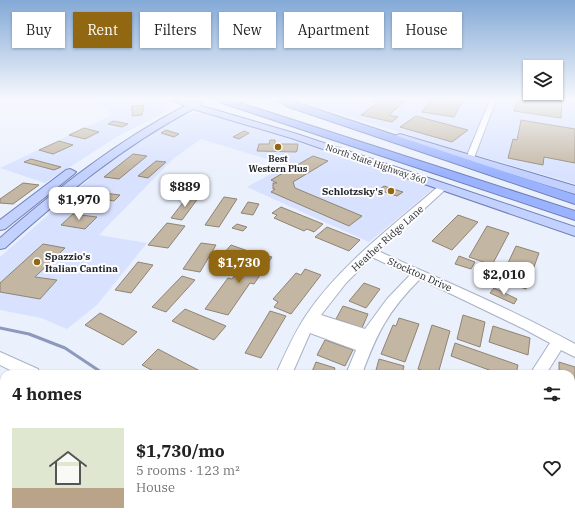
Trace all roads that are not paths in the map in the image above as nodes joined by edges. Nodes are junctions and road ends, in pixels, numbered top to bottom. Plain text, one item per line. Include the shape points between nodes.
1 (152, 125) edge
2 (157, 125) edge
3 (256, 125) edge
4 (305, 125) edge
5 (311, 125) edge
6 (347, 125) edge
7 (362, 125) edge
8 (483, 125) edge
9 (264, 127) junction
10 (470, 158) junction
11 (64, 177) junction
12 (78, 178) junction
13 (443, 187) junction
14 (575, 190) edge
15 (575, 200) edge
16 (575, 205) edge
17 (575, 216) edge
18 (575, 220) edge
19 (0, 226) edge
20 (575, 232) edge
21 (0, 245) edge
22 (370, 252) junction
23 (419, 273) junction
24 (310, 322) junction
25 (558, 341) junction
26 (365, 346) junction
27 (575, 351) edge
28 (0, 358) edge
29 (24, 370) edge
30 (286, 370) edge
31 (356, 370) edge
32 (540, 370) edge

1 - 11 main road via 114,143
2 - 12 main road
3 - 9 main road, North State Highway 360
4 - 17 highway
5 - 16 highway
6 - 15 highway
7 - 10 main road
8 - 10 street
9 - 13 main road, North State Highway 360
9 - 18 highway via 303,135 447,177
10 - 14 main road
11 - 12 main road
11 - 19 main road
12 - 21 main road
13 - 20 main road, North State Highway 360
13 - 22 street, Heather Ridge Lane
22 - 23 street, Stockton Drive
22 - 24 street, Heather Ridge Lane via 348,274
23 - 25 street, Stockton Drive
23 - 26 street via 398,294
24 - 26 street
24 - 30 street, Heather Ridge Lane
25 - 27 street, Stockton Drive
25 - 32 street
26 - 31 street
28 - 29 street

